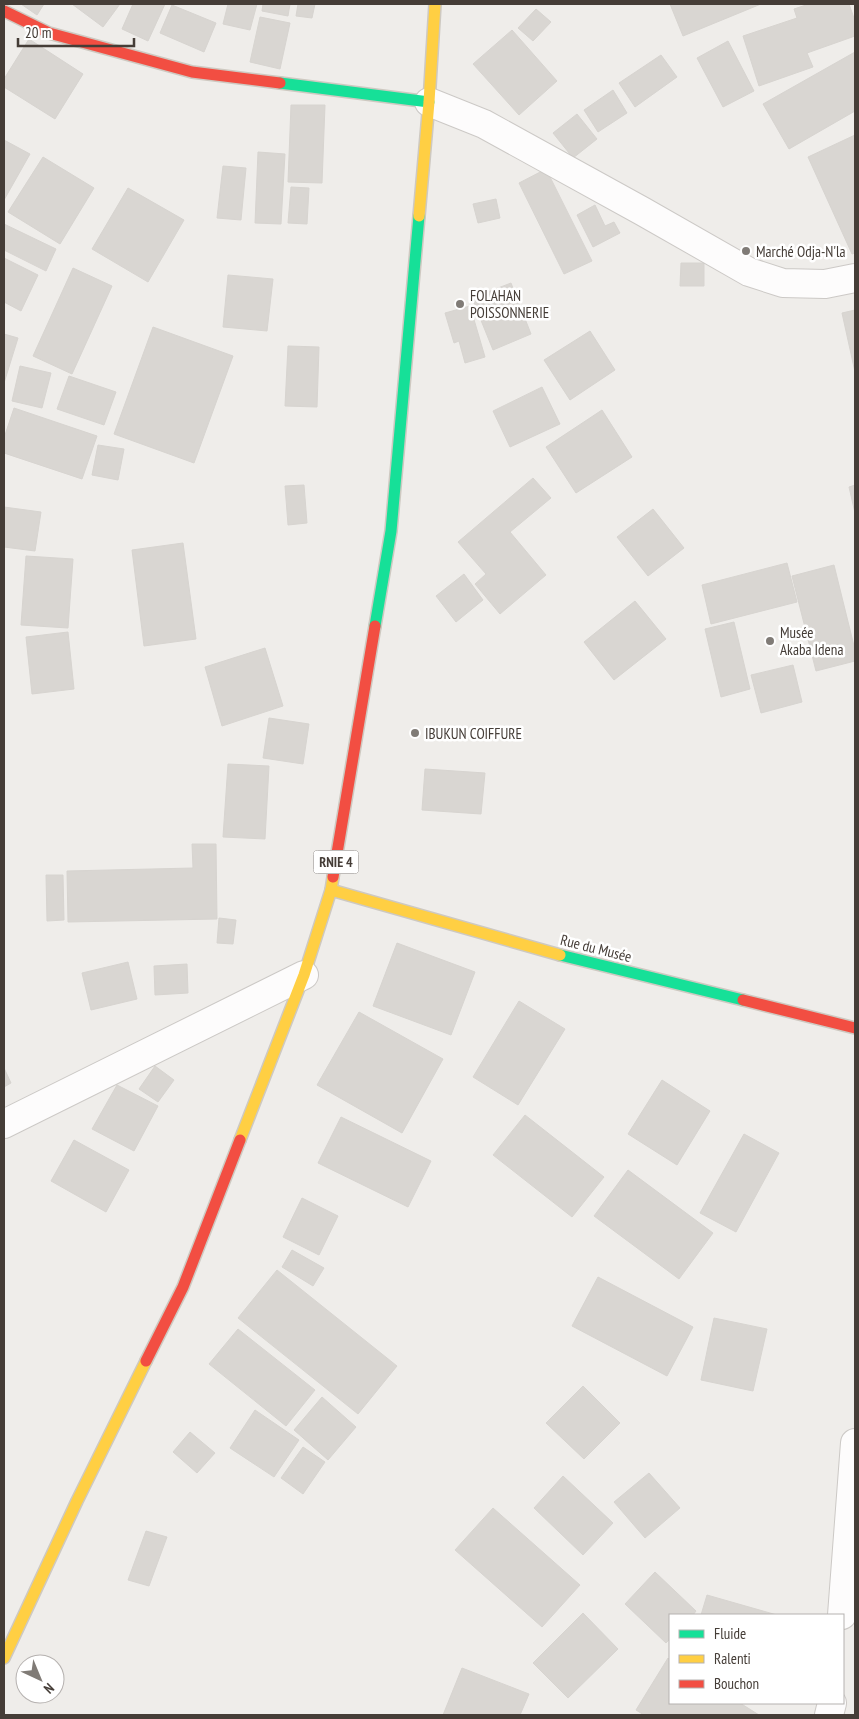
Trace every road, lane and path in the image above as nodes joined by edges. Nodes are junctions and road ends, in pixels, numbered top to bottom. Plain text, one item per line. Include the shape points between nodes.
1 (434, 4) edge
2 (4, 11) edge
3 (429, 102) junction
4 (855, 278) edge
5 (331, 890) junction
6 (304, 975) junction
7 (855, 1028) edge
8 (4, 1124) edge
9 (855, 1443) edge
10 (842, 1614) edge
11 (4, 1658) edge

1 - 3 main road, RNIE 4
2 - 3 main road via 49,33 192,72
3 - 4 street via 484,124 750,272 783,284 825,284
3 - 5 main road, RNIE 4 via 391,531
5 - 6 main road, RNIE 4
5 - 7 main road, Rue du Musée via 548,952
6 - 8 street
6 - 11 main road, RNIE 4 via 183,1287
9 - 10 street

